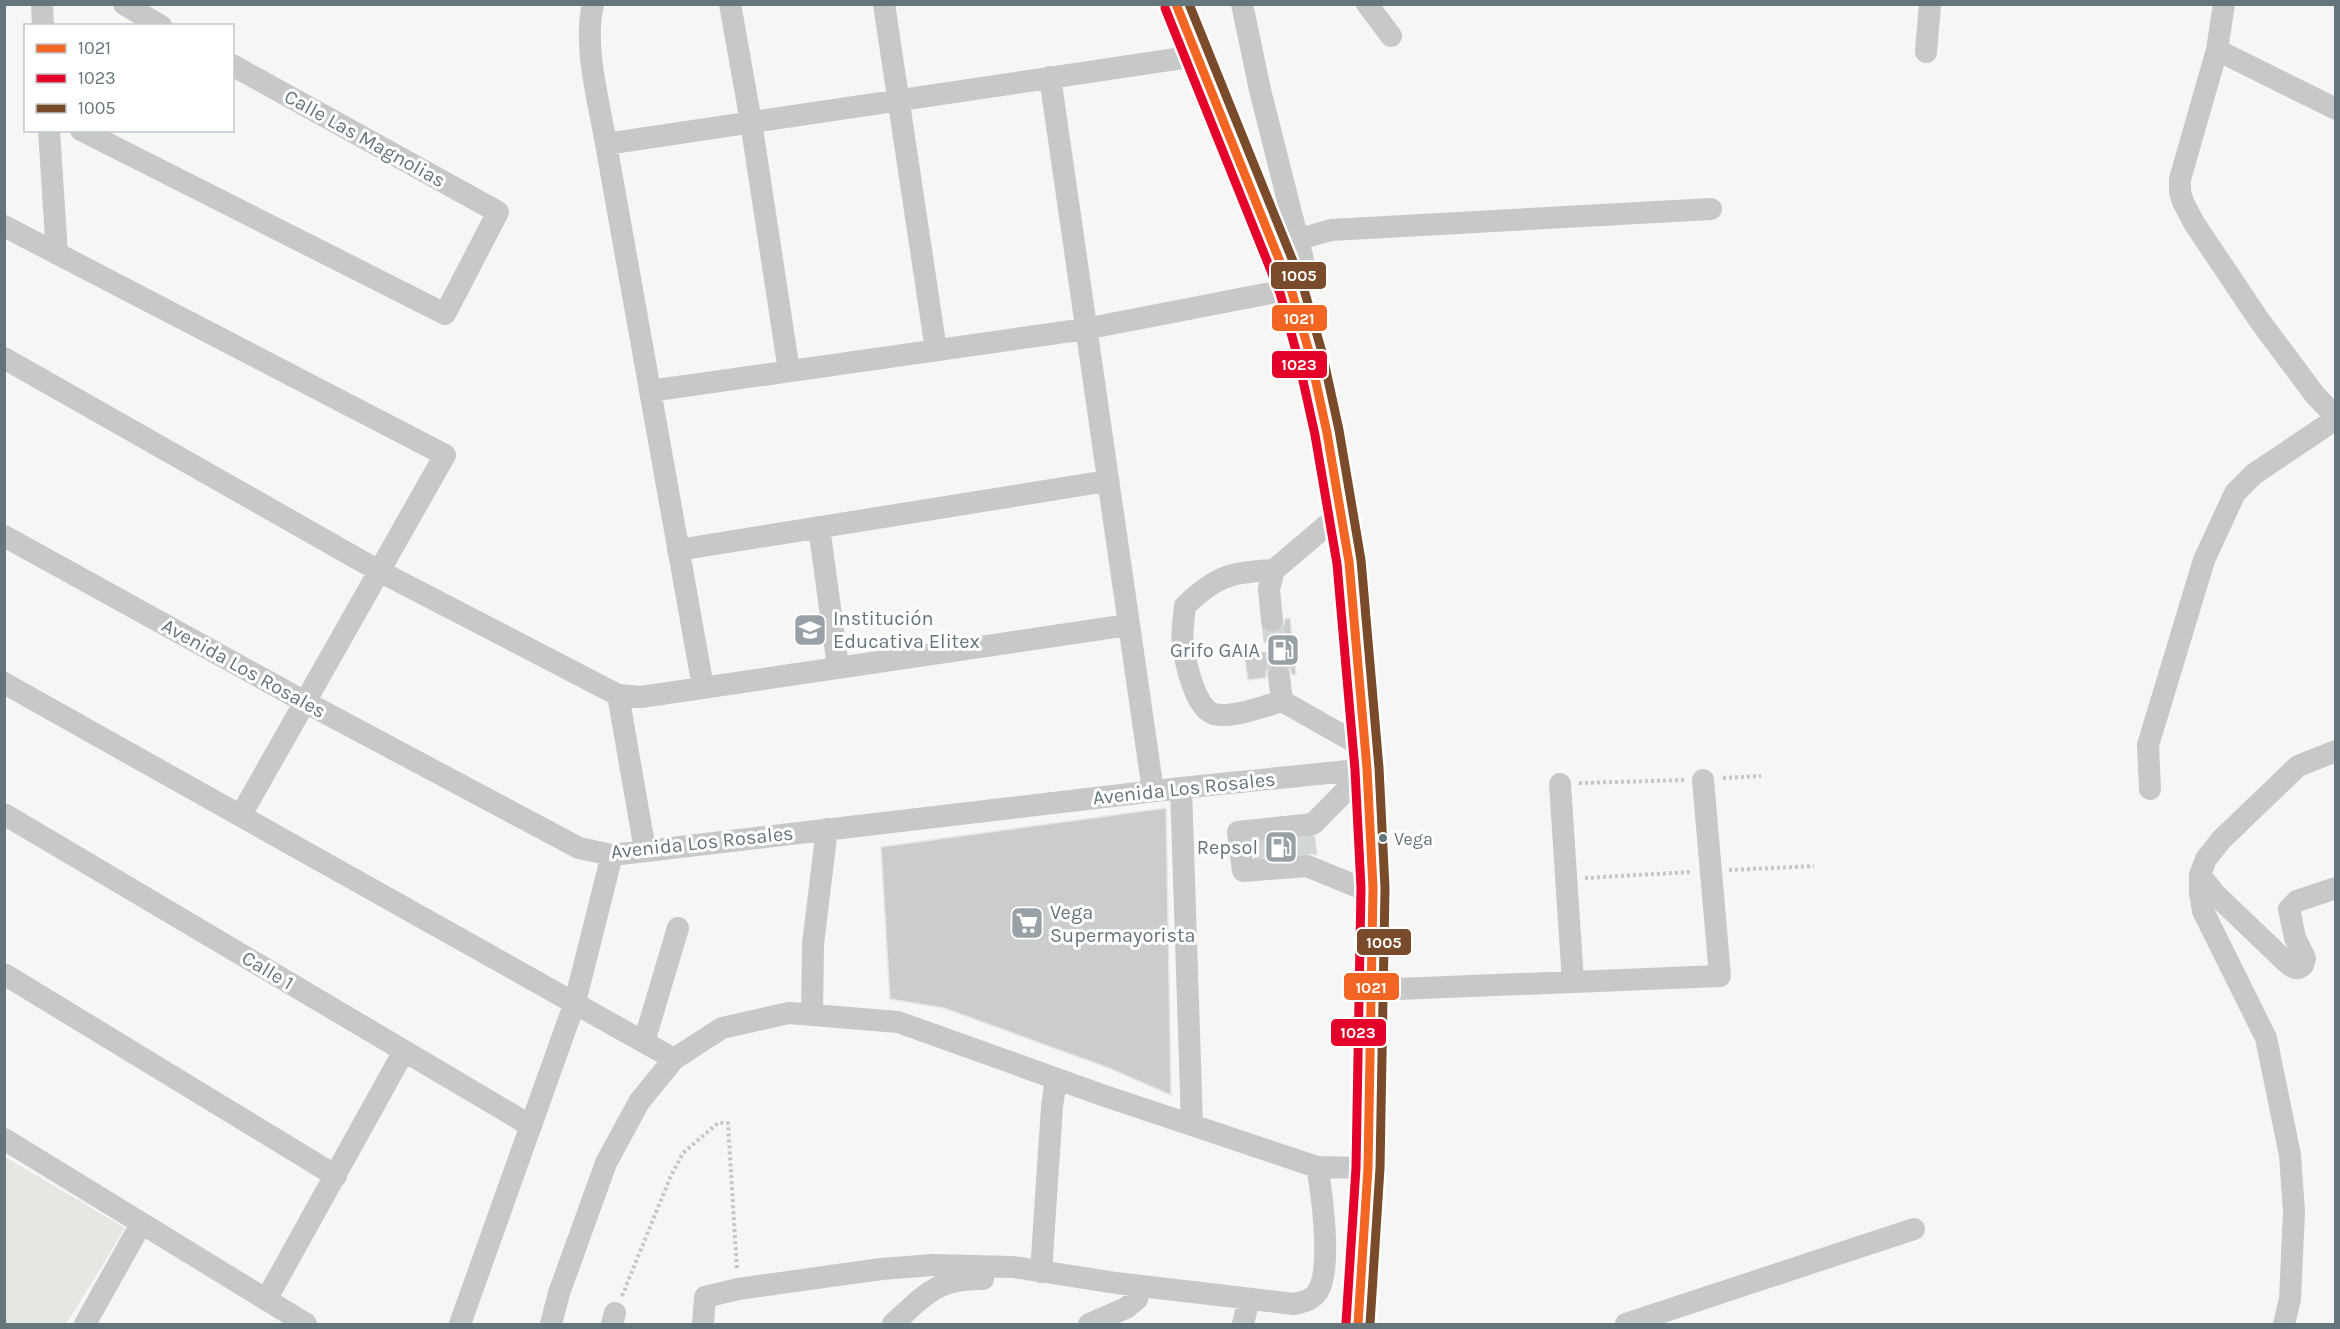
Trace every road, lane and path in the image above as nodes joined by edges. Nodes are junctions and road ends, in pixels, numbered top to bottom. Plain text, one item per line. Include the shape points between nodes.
1 (42, 4) edge
2 (123, 4) edge
3 (593, 4) edge
4 (730, 4) edge
5 (884, 4) edge
6 (1176, 4) edge
7 (1242, 4) edge
8 (1367, 4) edge
9 (1930, 4) edge
10 (2224, 4) edge
11 (152, 15) edge
12 (43, 24) edge
13 (1390, 36) dead end
14 (2217, 50) junction
15 (1926, 52) dead end
16 (1196, 56) junction
17 (234, 66) edge
18 (1050, 77) junction
19 (897, 100) junction
20 (2336, 109) edge
21 (751, 122) junction
22 (50, 132) edge
23 (85, 132) edge
24 (606, 144) junction
25 (1711, 209) dead end
26 (4, 226) edge
27 (1299, 239) junction
28 (57, 254) junction
29 (1291, 289) junction
30 (1085, 328) junction
31 (936, 350) junction
32 (4, 358) edge
33 (789, 371) junction
34 (650, 391) junction
35 (2336, 418) edge
36 (1107, 481) junction
37 (1341, 513) junction
38 (819, 527) junction
39 (4, 536) edge
40 (678, 550) junction
41 (1274, 570) junction
42 (379, 571) junction
43 (1272, 620) tunnel mouth
44 (1128, 625) junction
45 (838, 667) junction
46 (1279, 676) tunnel mouth
47 (4, 683) edge
48 (703, 687) junction
49 (618, 695) junction
50 (1282, 701) junction
51 (305, 702) junction
52 (2336, 751) edge
53 (1366, 759) junction
54 (1761, 776) dead end
55 (1703, 780) junction
56 (1560, 784) joint
57 (1181, 788) junction
58 (2150, 789) dead end
59 (1153, 791) junction
60 (4, 814) edge
61 (241, 815) junction
62 (827, 829) junction
63 (645, 850) junction
64 (612, 855) junction
65 (2200, 874) junction
66 (2336, 888) edge
67 (1373, 893) junction
68 (678, 928) dead end
69 (4, 974) edge
70 (1573, 982) junction
71 (1373, 990) junction
72 (575, 1002) junction
73 (812, 1015) junction
74 (644, 1042) junction
75 (404, 1051) junction
76 (674, 1059) junction
77 (1056, 1079) junction
78 (1192, 1124) junction
79 (531, 1126) junction
80 (4, 1139) edge
81 (1317, 1167) junction
82 (1368, 1168) junction
83 (336, 1176) junction
84 (141, 1224) junction
85 (1914, 1230) dead end
86 (1036, 1271) junction
87 (1139, 1286) junction
88 (738, 1289) junction
89 (1249, 1299) junction
90 (266, 1300) junction
91 (613, 1318) edge
92 (85, 1324) edge
93 (306, 1324) edge
94 (460, 1324) edge
95 (550, 1324) edge
96 (703, 1324) edge
97 (893, 1324) edge
98 (1089, 1324) edge
99 (1243, 1324) edge
100 (1358, 1324) edge
101 (1626, 1324) edge
102 (2284, 1324) edge

1 - 12 street
2 - 11 street
3 - 24 street via 592,54
4 - 21 street
5 - 19 street
6 - 16 highway
7 - 27 street
8 - 13 street
9 - 15 street
10 - 14 street
14 - 20 street
14 - 35 street via 2180,179 2183,202 2259,320
16 - 18 street
16 - 29 highway
17 - 23 street, Calle Las Magnolias via 498,212 445,314
18 - 19 street
18 - 30 street
19 - 21 street
19 - 31 street
21 - 24 street
21 - 33 street
22 - 28 street
24 - 34 street
25 - 27 street via 1331,230
26 - 28 street
27 - 29 street via 1303,260
28 - 42 street via 446,454
29 - 30 street
29 - 37 highway via 1328,433
30 - 31 street
30 - 36 street
31 - 33 street
32 - 42 street
33 - 34 street
34 - 40 street
35 - 58 street via 2254,474 2235,493 2204,560 2148,745
36 - 38 street
36 - 44 street
37 - 41 street
37 - 53 highway via 1349,562
38 - 40 street
38 - 45 street
39 - 51 street, Avenida Los Rosales
40 - 48 street
41 - 43 street via 1269,589
41 - 50 street via 1238,572 1204,588 1185,606 1182,643 1193,688 1211,714 1226,716
42 - 49 street
42 - 51 street
44 - 45 street
44 - 59 street
45 - 48 street
46 - 50 street
47 - 61 street
48 - 49 street via 641,697
49 - 63 street
50 - 53 street
51 - 61 street
51 - 64 street, Avenida Los Rosales via 579,848
52 - 65 street via 2298,766 2221,840
53 - 57 street, Avenida Los Rosales
53 - 67 highway
53 - 67 street via 1313,824 1281,831 1238,832 1243,871 1288,863
54 - 55 path
55 - 56 path
55 - 70 street via 1720,976
56 - 70 street
57 - 59 street, Avenida Los Rosales
57 - 78 street
59 - 62 street, Avenida Los Rosales
60 - 75 street, Calle 1
61 - 72 street
62 - 63 street, Avenida Los Rosales
62 - 73 street via 813,944
63 - 64 street, Avenida Los Rosales
64 - 72 street
65 - 66 street via 2215,894 2293,968 2303,965 2305,958 2295,938 2289,909 2297,901
65 - 102 street via 2203,911 2266,1038 2290,1155 2294,1212 2290,1299
67 - 71 highway
68 - 74 street
69 - 83 street
70 - 71 street
71 - 82 highway
72 - 74 street
72 - 79 street
73 - 76 street via 789,1013 722,1028
73 - 77 street via 898,1022
74 - 76 street
75 - 79 street, Calle 1
75 - 83 street
76 - 95 street via 639,1102 606,1163
77 - 78 street
77 - 86 street
78 - 81 street
79 - 94 street
80 - 84 street
81 - 82 street
81 - 89 street via 1324,1202 1323,1278 1318,1292 1309,1300 1294,1304
82 - 100 highway
83 - 90 street
84 - 90 street
84 - 92 street
85 - 101 street
86 - 87 street
86 - 88 street via 933,1265
86 - 97 street via 1021,1279 964,1279 936,1287
87 - 89 street
87 - 98 street via 1137,1299 1126,1308
88 - 91 path via 728,1123 718,1123 683,1153
88 - 96 street via 705,1297
89 - 99 street
90 - 93 street

